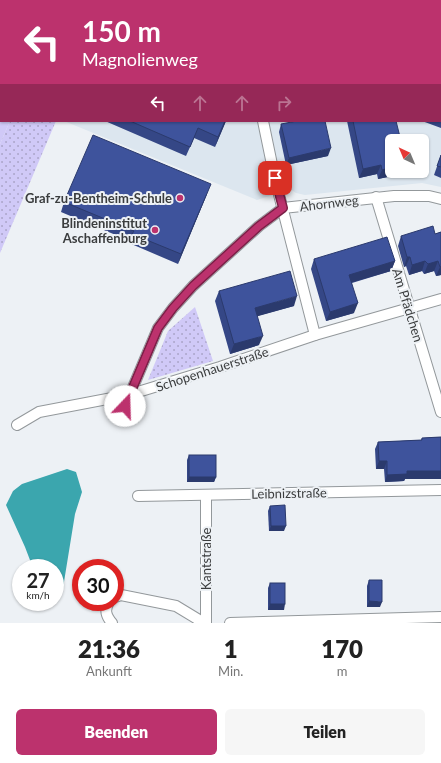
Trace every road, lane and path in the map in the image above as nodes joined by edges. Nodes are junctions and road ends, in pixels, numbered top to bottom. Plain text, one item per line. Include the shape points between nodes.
1 (263, 122) edge
2 (376, 197) junction
3 (441, 199) edge
4 (283, 208) junction
5 (441, 299) edge
6 (409, 308) junction
7 (315, 335) junction
8 (128, 396) junction
9 (125, 406) dead end
10 (441, 412) edge
11 (17, 425) dead end
12 (441, 490) edge
13 (206, 495) junction
14 (138, 496) dead end
15 (124, 596) edge
16 (105, 611) edge
17 (441, 617) edge
18 (112, 623) edge
19 (205, 623) edge
20 (230, 623) edge

1 - 4 street
2 - 3 street, Ahornweg via 429,196
2 - 4 street, Ahornweg
2 - 6 street, Am Pfädchen
4 - 7 street
4 - 8 street, Ahornweg via 193,286 173,308 158,328
5 - 6 street, Schopenhauerstraße
6 - 7 street, Schopenhauerstraße
6 - 10 street, Am Pfädchen
7 - 8 street, Schopenhauerstraße
8 - 9 street, Ahornweg
8 - 11 street, Schopenhauerstraße via 40,412
12 - 13 street, Leibnizstraße
13 - 14 street, Leibnizstraße
13 - 19 street, Kantstraße
15 - 19 street, Kantstraße via 176,606
16 - 18 street
17 - 20 street

